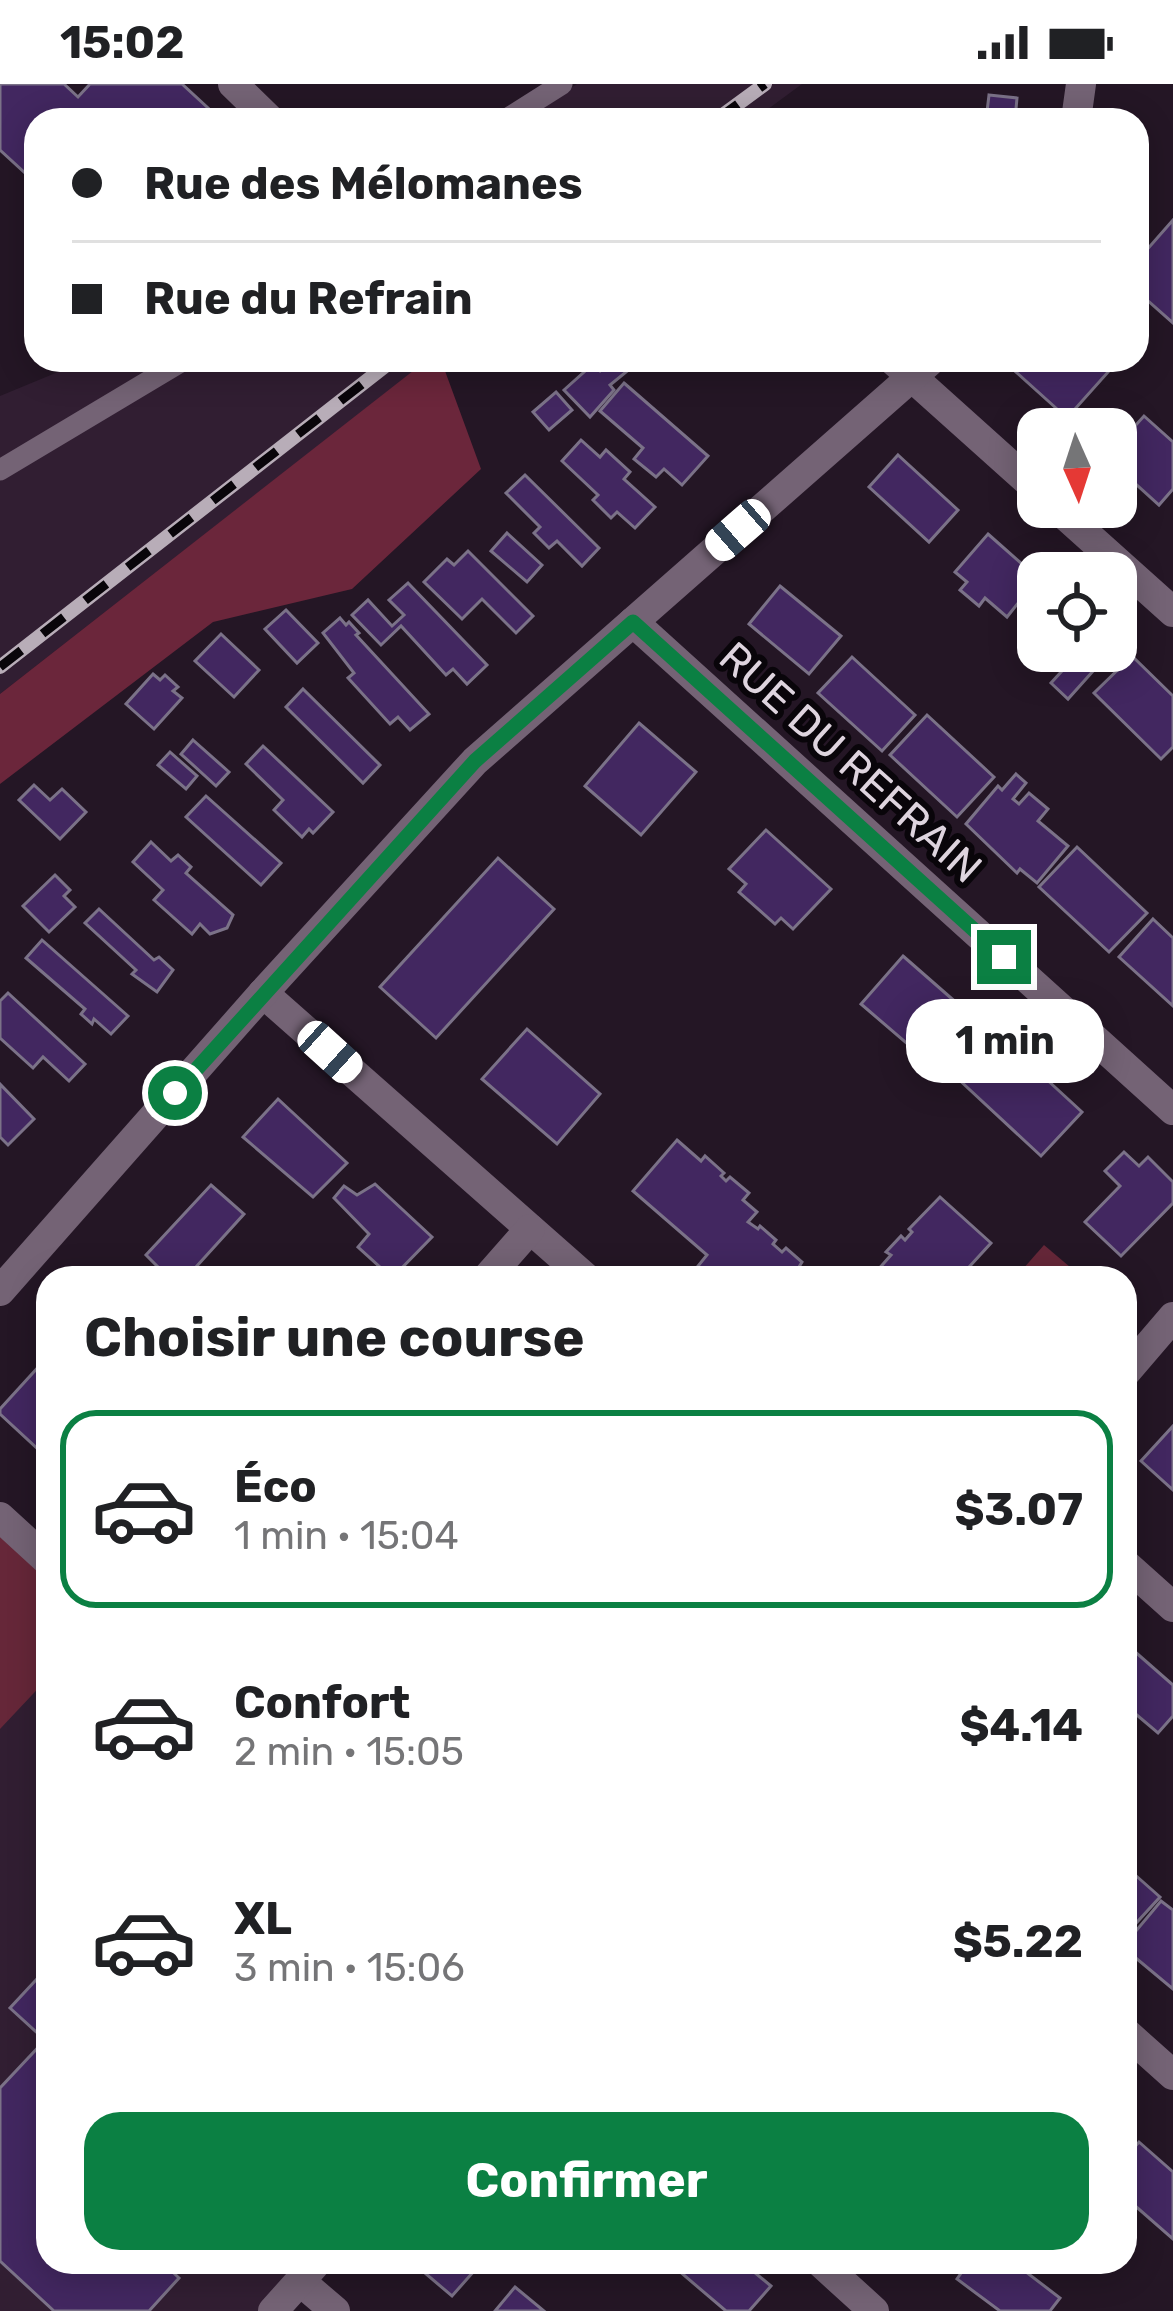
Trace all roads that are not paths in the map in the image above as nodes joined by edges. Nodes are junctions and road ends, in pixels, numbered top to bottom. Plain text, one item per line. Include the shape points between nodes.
1 (233, 84) edge
2 (562, 84) edge
3 (258, 108) edge
4 (524, 108) edge
5 (164, 372) edge
6 (905, 372) edge
7 (918, 372) edge
8 (1017, 469) edge
9 (0, 470) edge
10 (1079, 528) edge
11 (1173, 612) edge
12 (633, 622) junction
13 (263, 993) junction
14 (1173, 1109) edge
15 (530, 1229) junction
16 (498, 1266) edge
17 (572, 1266) edge
18 (0, 1291) edge
19 (1173, 1317) edge
20 (1137, 1359) edge
21 (0, 1517) edge
22 (36, 1550) edge
23 (1137, 1574) edge
24 (1173, 1606) edge
25 (1137, 2042) edge
26 (1173, 2074) edge
27 (306, 2274) edge
28 (311, 2274) edge
29 (833, 2274) edge
30 (273, 2311) edge
31 (335, 2311) edge
32 (874, 2311) edge

1 - 3 street
2 - 4 lane
5 - 9 lane
6 - 12 street
7 - 8 street
10 - 11 street
12 - 13 street via 475,761
12 - 14 street, RUE DU REFRAIN
13 - 15 street
13 - 18 street
15 - 16 street
15 - 17 street
19 - 20 street
21 - 22 street
23 - 24 street
25 - 26 street
27 - 30 street
28 - 31 street
29 - 32 street

